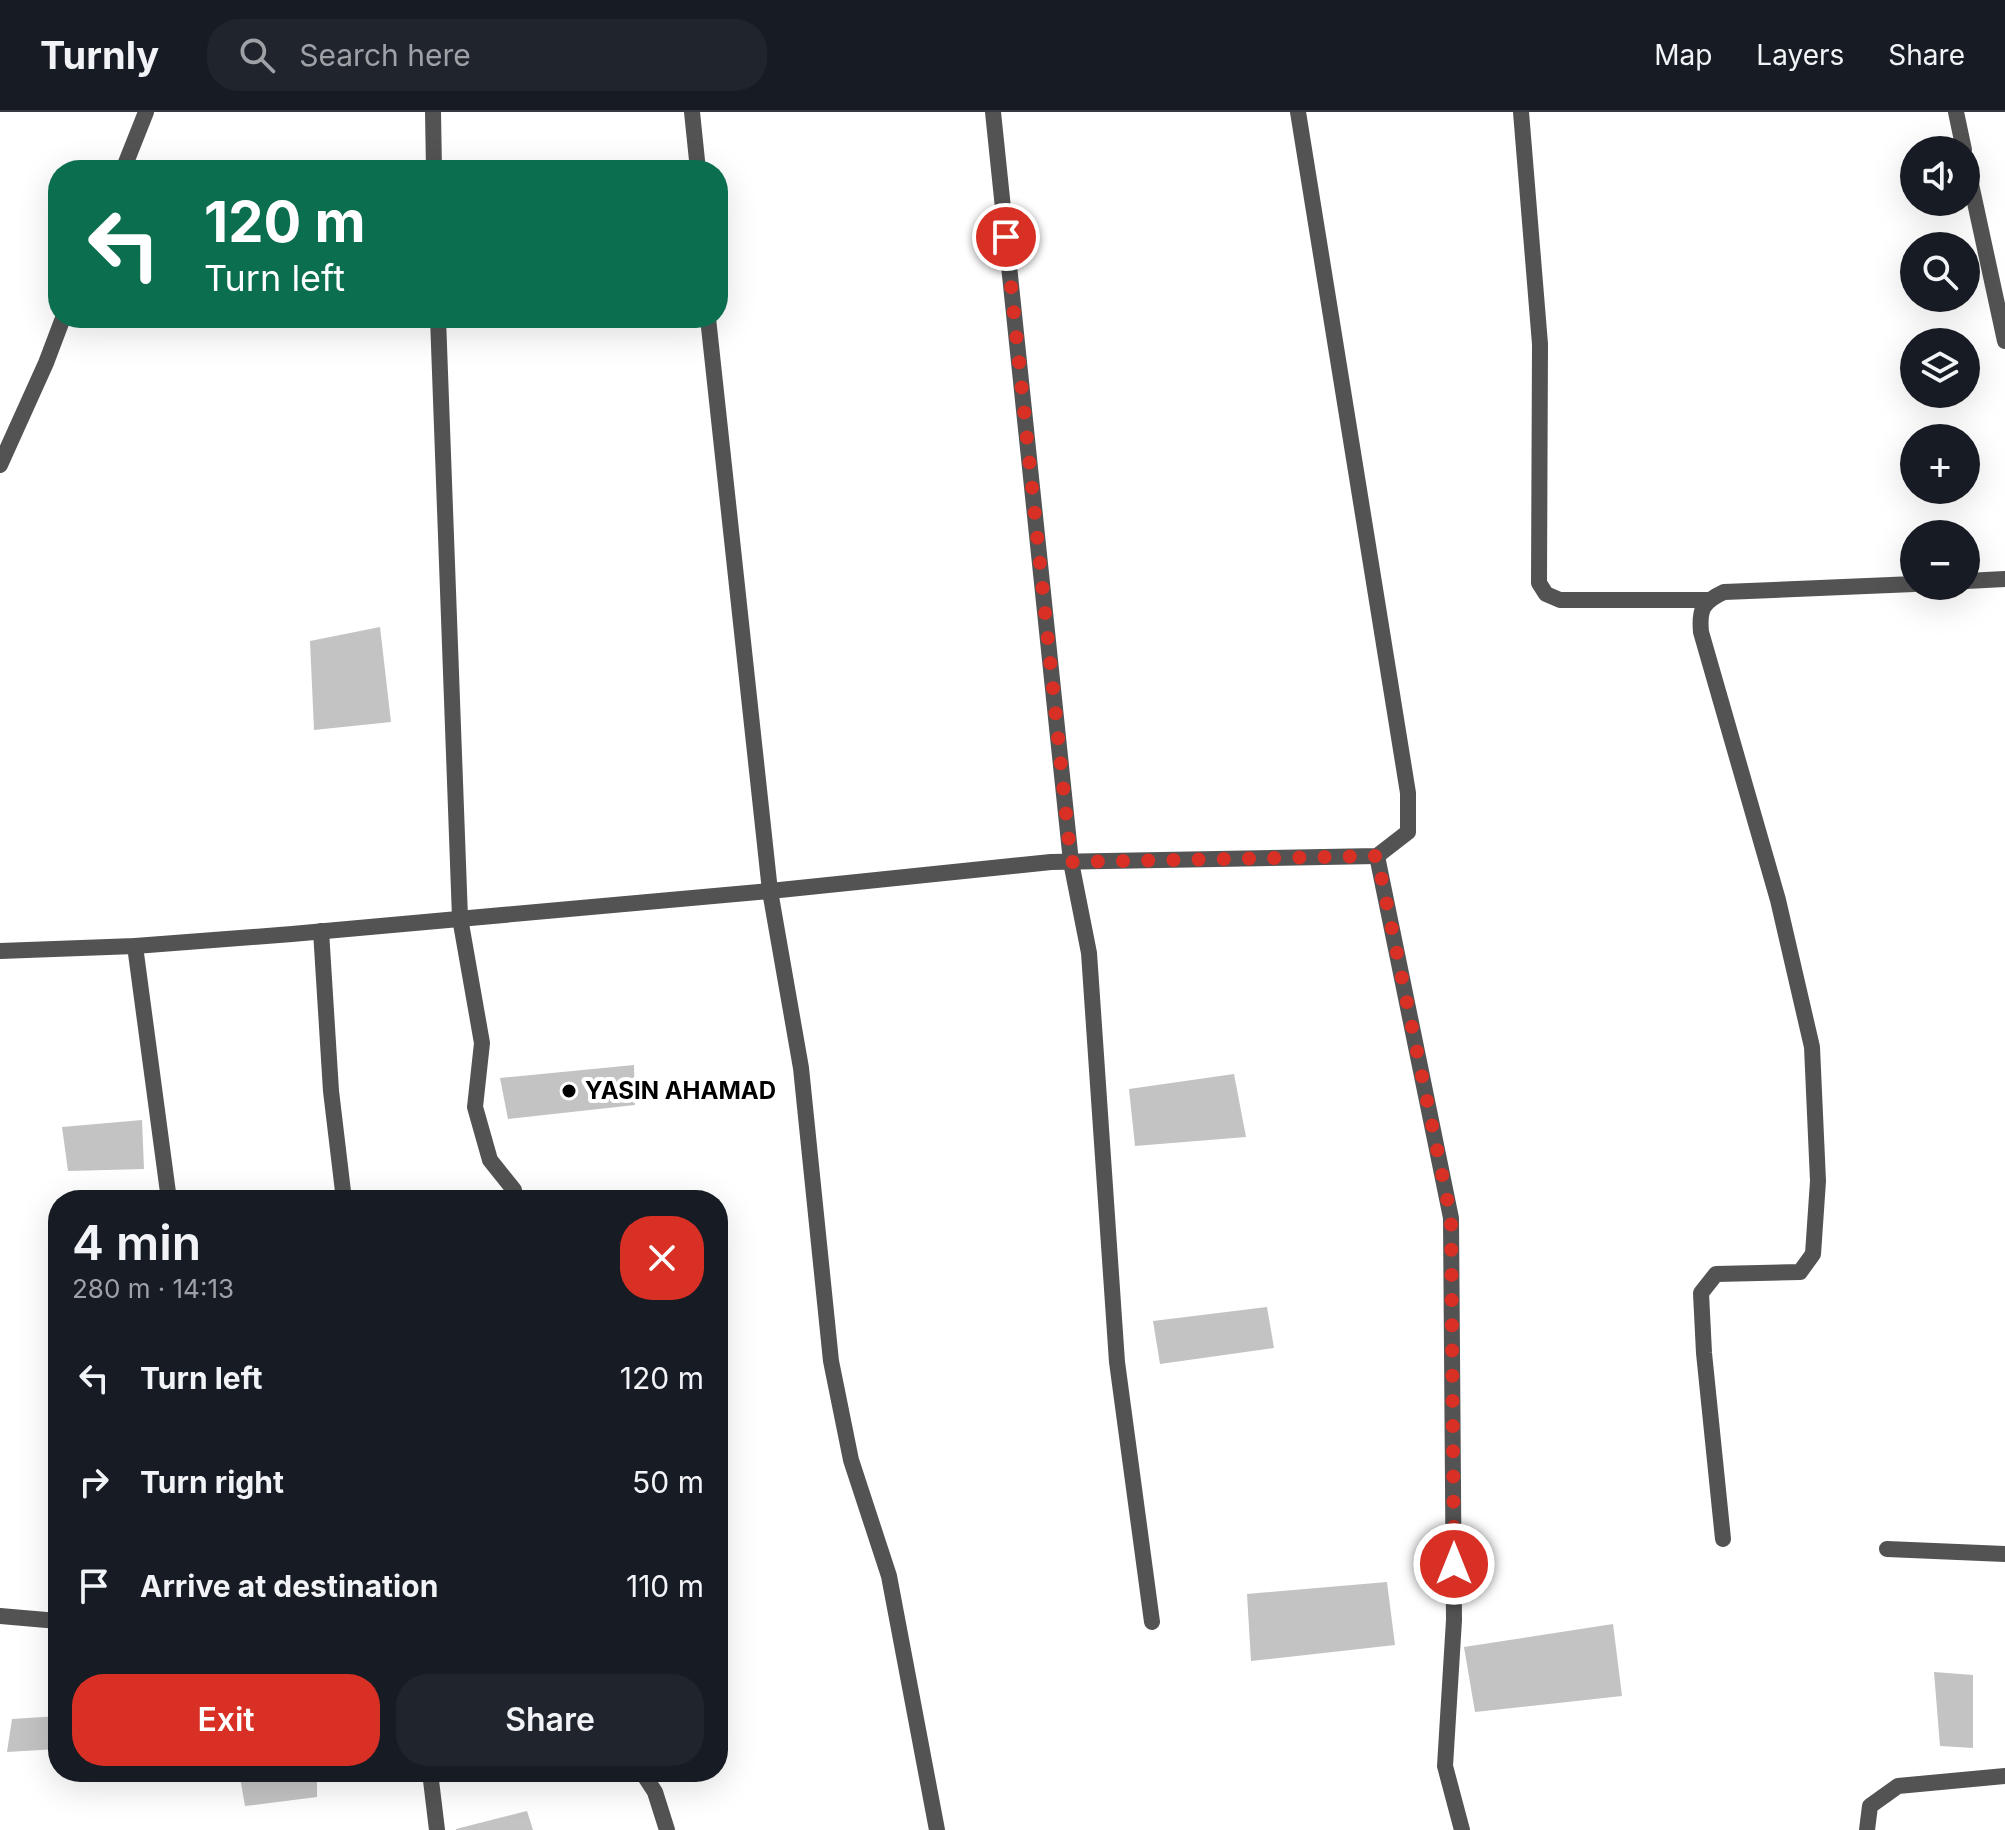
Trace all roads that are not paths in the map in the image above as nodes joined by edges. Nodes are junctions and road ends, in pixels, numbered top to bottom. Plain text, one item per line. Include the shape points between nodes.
1 (146, 112) edge
2 (433, 112) edge
3 (692, 112) edge
4 (993, 112) edge
5 (1298, 112) edge
6 (1521, 112) edge
7 (1956, 112) edge
8 (1961, 136) edge
9 (127, 160) edge
10 (434, 160) edge
11 (697, 160) edge
12 (1978, 216) edge
13 (59, 328) edge
14 (438, 328) edge
15 (709, 328) edge
16 (2005, 341) edge
17 (0, 465) edge
18 (2005, 579) edge
19 (1980, 580) edge
20 (1900, 585) edge
21 (1707, 600) junction
22 (1377, 856) junction
23 (1071, 862) junction
24 (770, 891) junction
25 (460, 918) junction
26 (321, 931) junction
27 (135, 946) junction
28 (0, 951) edge
29 (168, 1190) edge
30 (343, 1190) edge
31 (514, 1190) edge
32 (1723, 1539) dead end
33 (1887, 1549) dead end
34 (2005, 1554) edge
35 (0, 1616) edge
36 (48, 1620) edge
37 (1152, 1622) dead end
38 (2005, 1776) edge
39 (431, 1782) edge
40 (648, 1782) edge
41 (437, 1830) edge
42 (667, 1830) edge
43 (937, 1830) edge
44 (1462, 1830) edge
45 (1867, 1830) edge

1 - 9 street
2 - 10 street
3 - 11 street
4 - 23 street
5 - 22 street via 1408,793 1408,832
6 - 21 street via 1540,344 1539,583 1546,594 1560,600
7 - 8 street
12 - 16 street
13 - 17 street
14 - 25 street
15 - 24 street
18 - 19 street
20 - 21 street via 1724,592
21 - 32 street via 1699,613 1701,632 1778,900 1812,1047 1818,1181 1813,1254 1800,1272 1716,1274 1701,1293
22 - 23 street
22 - 44 street via 1451,1218 1454,1620 1445,1766
23 - 24 street
23 - 37 street via 1089,953 1117,1362
24 - 25 street
24 - 43 street via 801,1068 831,1361 851,1460 889,1576
25 - 26 street
25 - 31 street via 482,1043 475,1107 490,1160
26 - 27 street
26 - 30 street
27 - 28 street
27 - 29 street
33 - 34 street
35 - 36 street
38 - 45 street via 1898,1786 1870,1806
39 - 41 street
40 - 42 street

